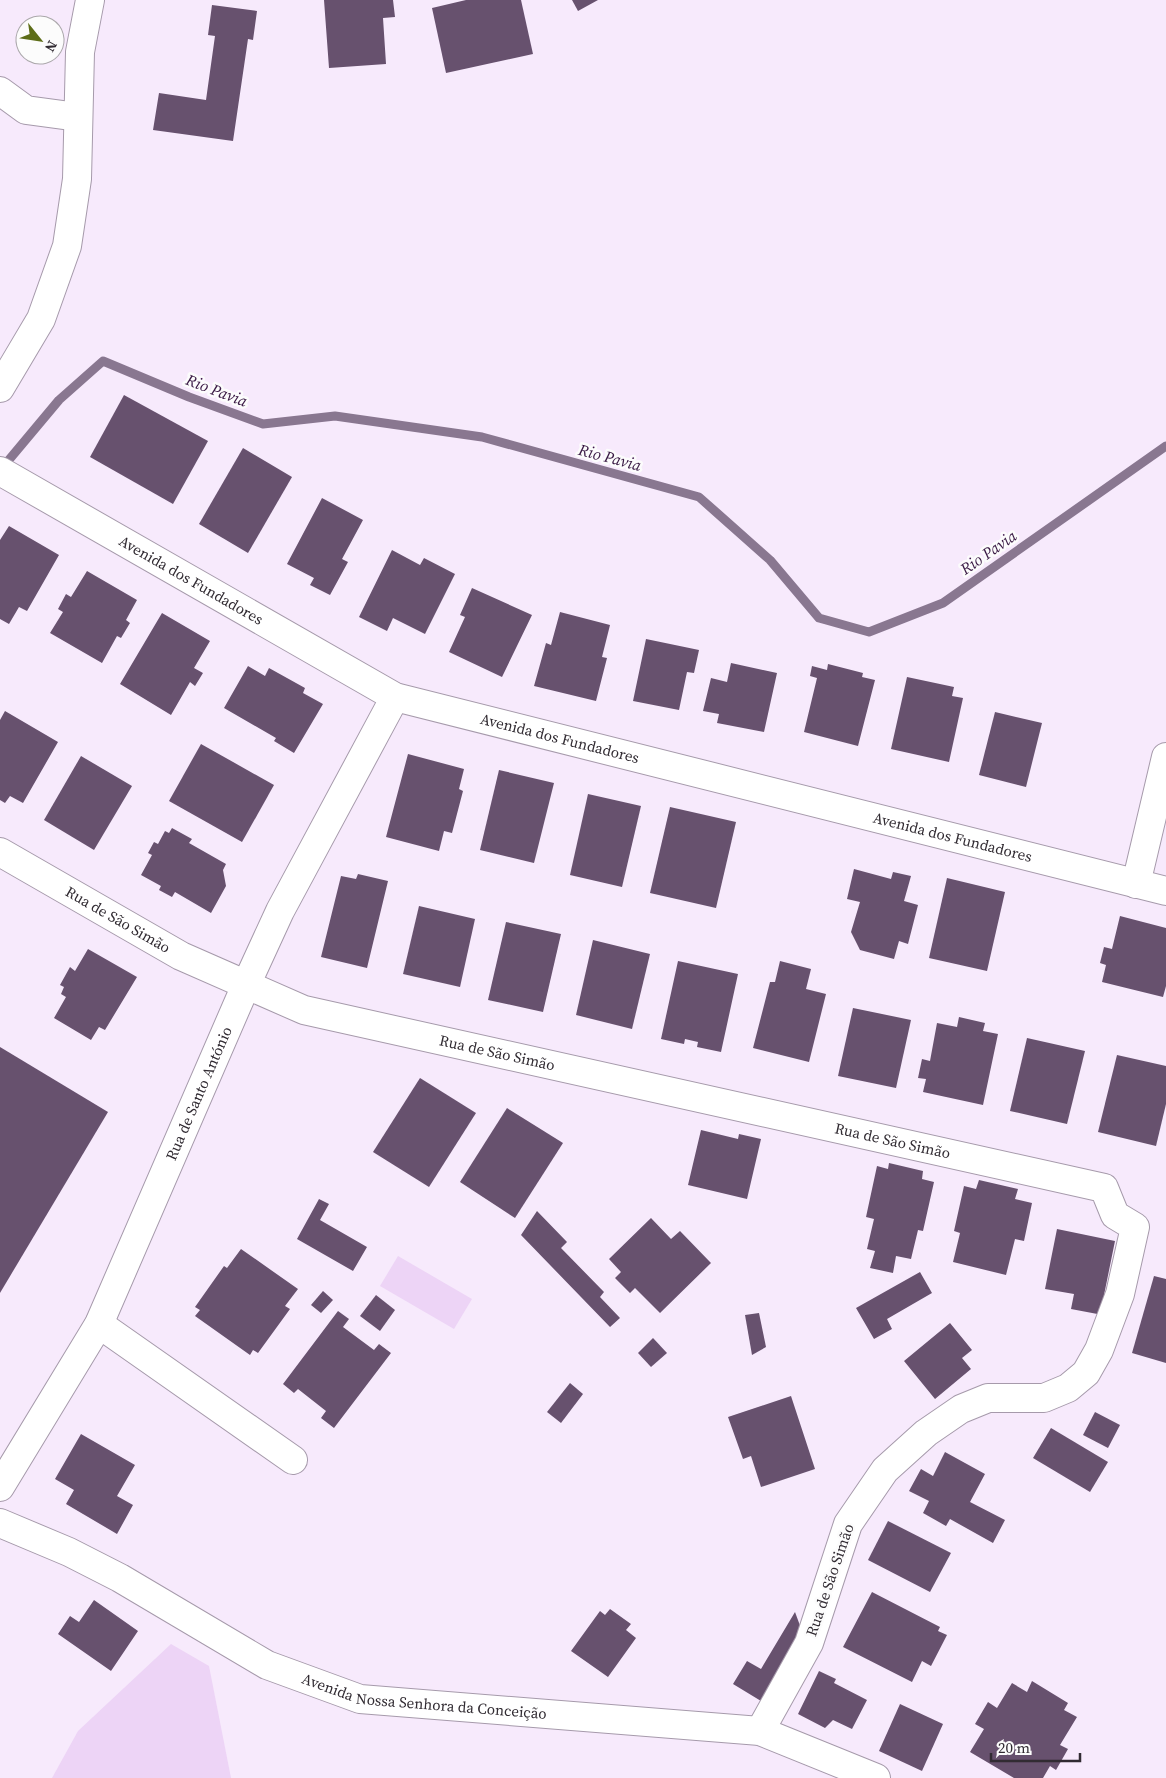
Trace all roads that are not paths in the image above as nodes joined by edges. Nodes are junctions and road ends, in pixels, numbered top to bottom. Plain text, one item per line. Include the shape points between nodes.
1 (90, 0) edge
2 (0, 92) edge
3 (78, 116) junction
4 (0, 388) edge
5 (8, 476) edge
6 (395, 697) junction
7 (1166, 757) edge
8 (0, 852) edge
9 (1136, 884) junction
10 (1166, 891) edge
11 (246, 985) junction
12 (98, 1324) junction
13 (293, 1460) dead end
14 (0, 1487) edge
15 (0, 1523) edge
16 (760, 1731) junction
17 (876, 1778) edge

1 - 3 street via 80,52
2 - 3 street via 26,110
3 - 4 street via 77,179 67,246 41,319
5 - 6 street, Avenida dos Fundadores
6 - 9 street, Avenida dos Fundadores
6 - 11 street, Rua de Santo António via 280,911
7 - 9 street
8 - 11 street, Rua de São Simão via 181,956
9 - 10 street, Avenida dos Fundadores
11 - 12 street, Rua de Santo António
11 - 16 street, Rua de São Simão via 304,1010 1104,1188 1115,1216 1135,1228 1120,1294 1099,1350 1086,1373 1068,1388 1044,1398 988,1398 962,1409 926,1433 885,1470 848,1524 808,1643
12 - 13 street
12 - 14 street, Rua de Santo António
15 - 16 street, Avenida Nossa Senhora da Conceição via 120,1578 267,1665 360,1699
16 - 17 street, Avenida Nossa Senhora da Conceição

